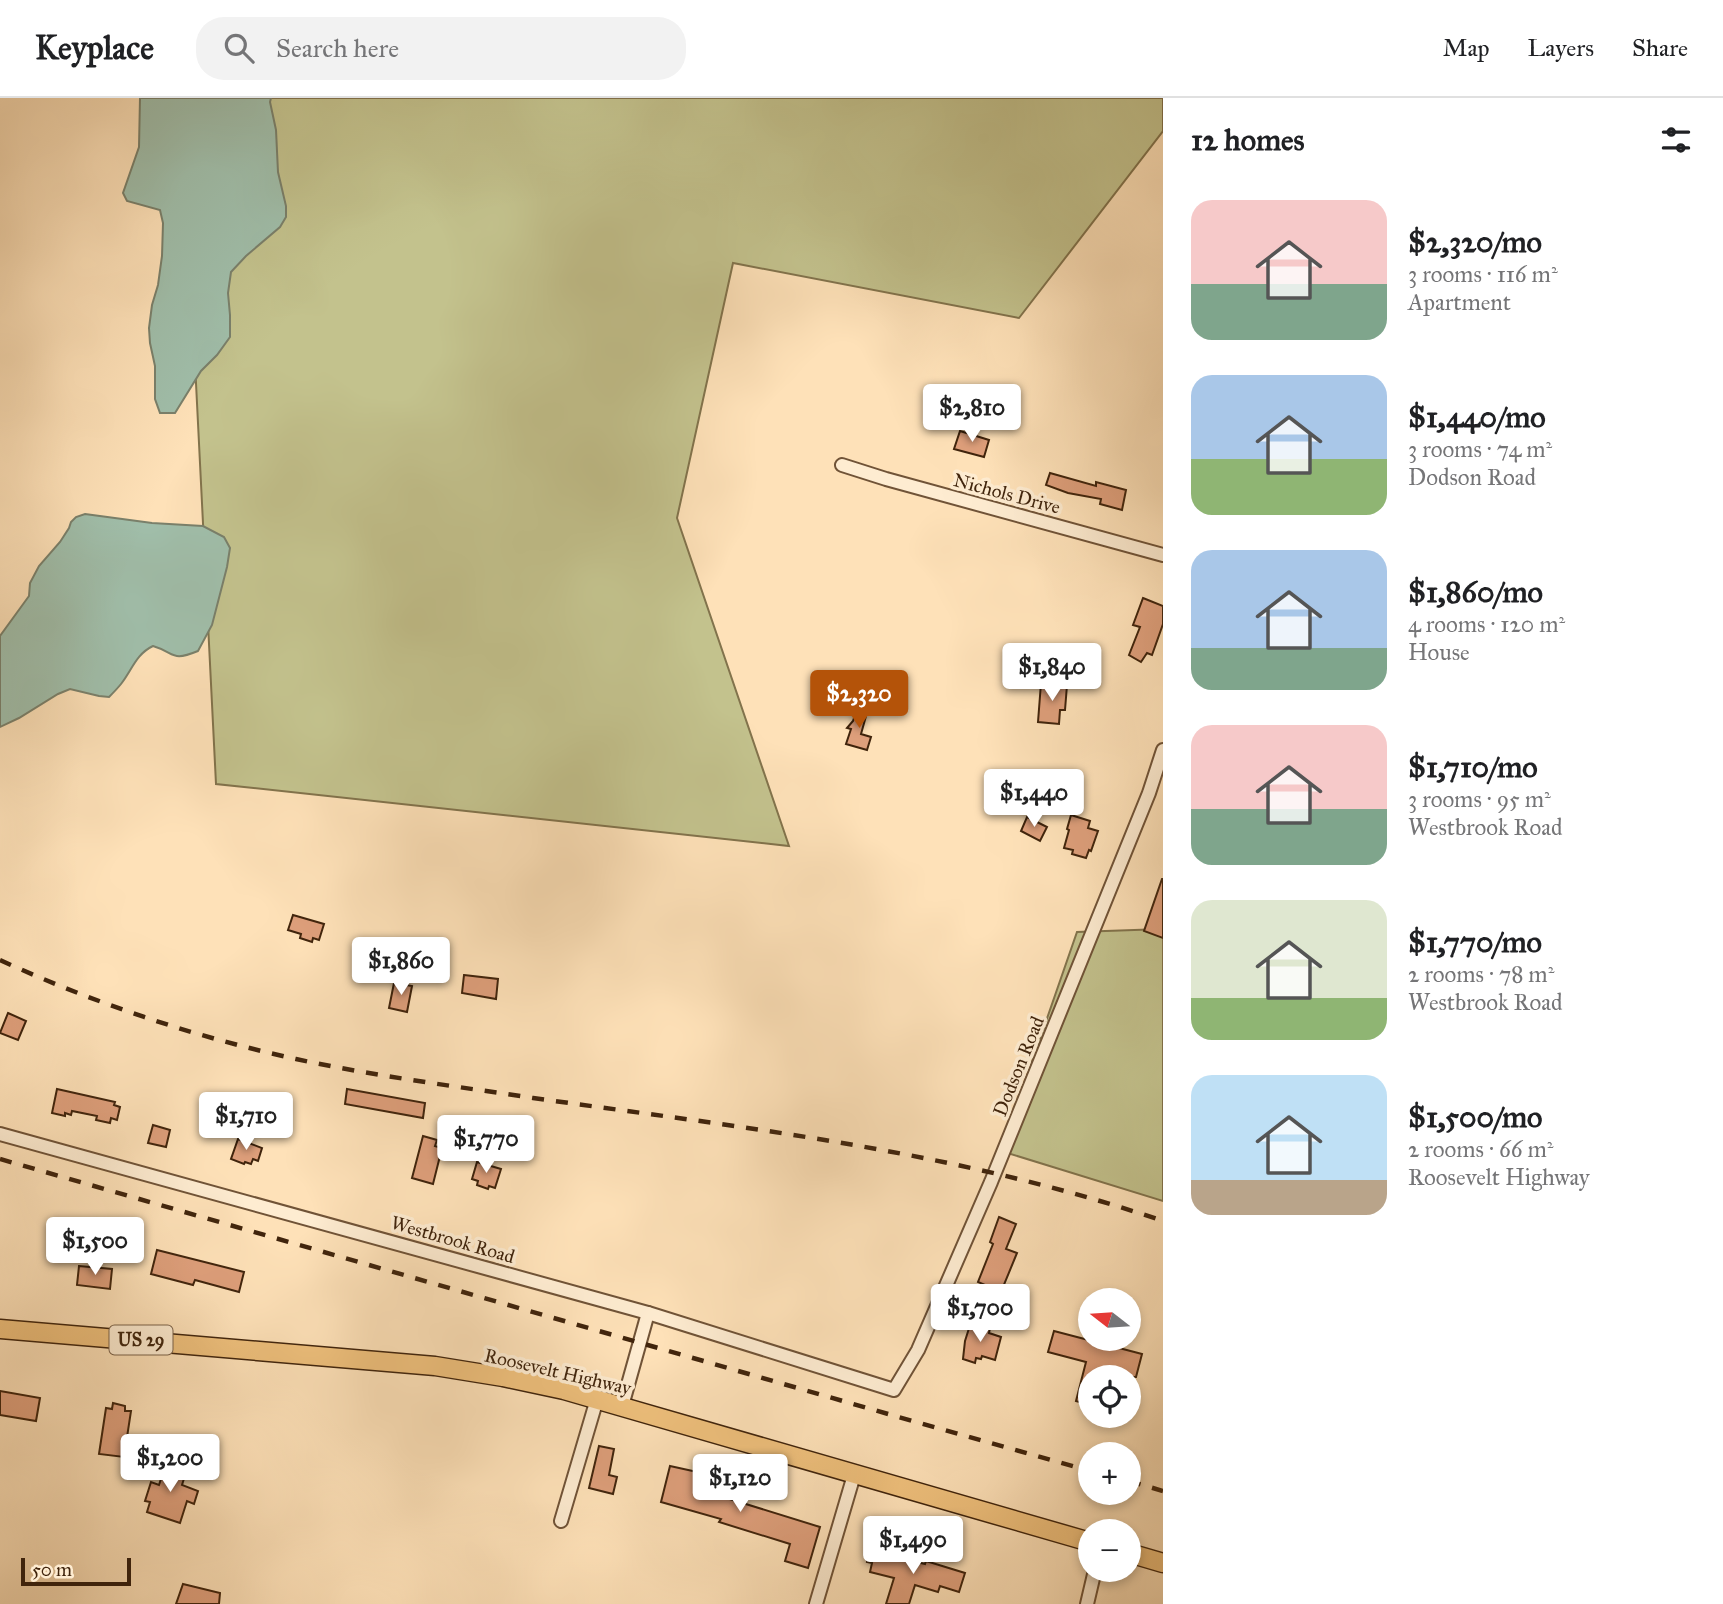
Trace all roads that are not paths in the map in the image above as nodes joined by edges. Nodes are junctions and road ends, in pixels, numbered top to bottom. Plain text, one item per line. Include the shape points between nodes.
1 (842, 466) dead end
2 (1163, 555) edge
3 (1163, 750) edge
4 (0, 1134) edge
5 (648, 1313) junction
6 (0, 1329) edge
7 (894, 1390) joint
8 (597, 1399) junction
9 (622, 1406) junction
10 (854, 1475) junction
11 (561, 1521) dead end
12 (1078, 1539) edge
13 (1141, 1557) edge
14 (1163, 1563) edge
15 (1092, 1582) edge
16 (816, 1604) edge
17 (1087, 1604) edge

1 - 2 street, Nichols Drive
3 - 7 street, Dodson Road via 991,1182 918,1350
4 - 5 street, Westbrook Road
5 - 7 street, Westbrook Road
5 - 9 street
6 - 8 main road, Roosevelt Highway / US 29 via 435,1366
8 - 9 main road, Roosevelt Highway / US 29
8 - 11 street
9 - 10 main road, Roosevelt Highway / US 29
10 - 12 main road, Roosevelt Highway / US 29
10 - 16 street
13 - 14 main road
15 - 17 street

